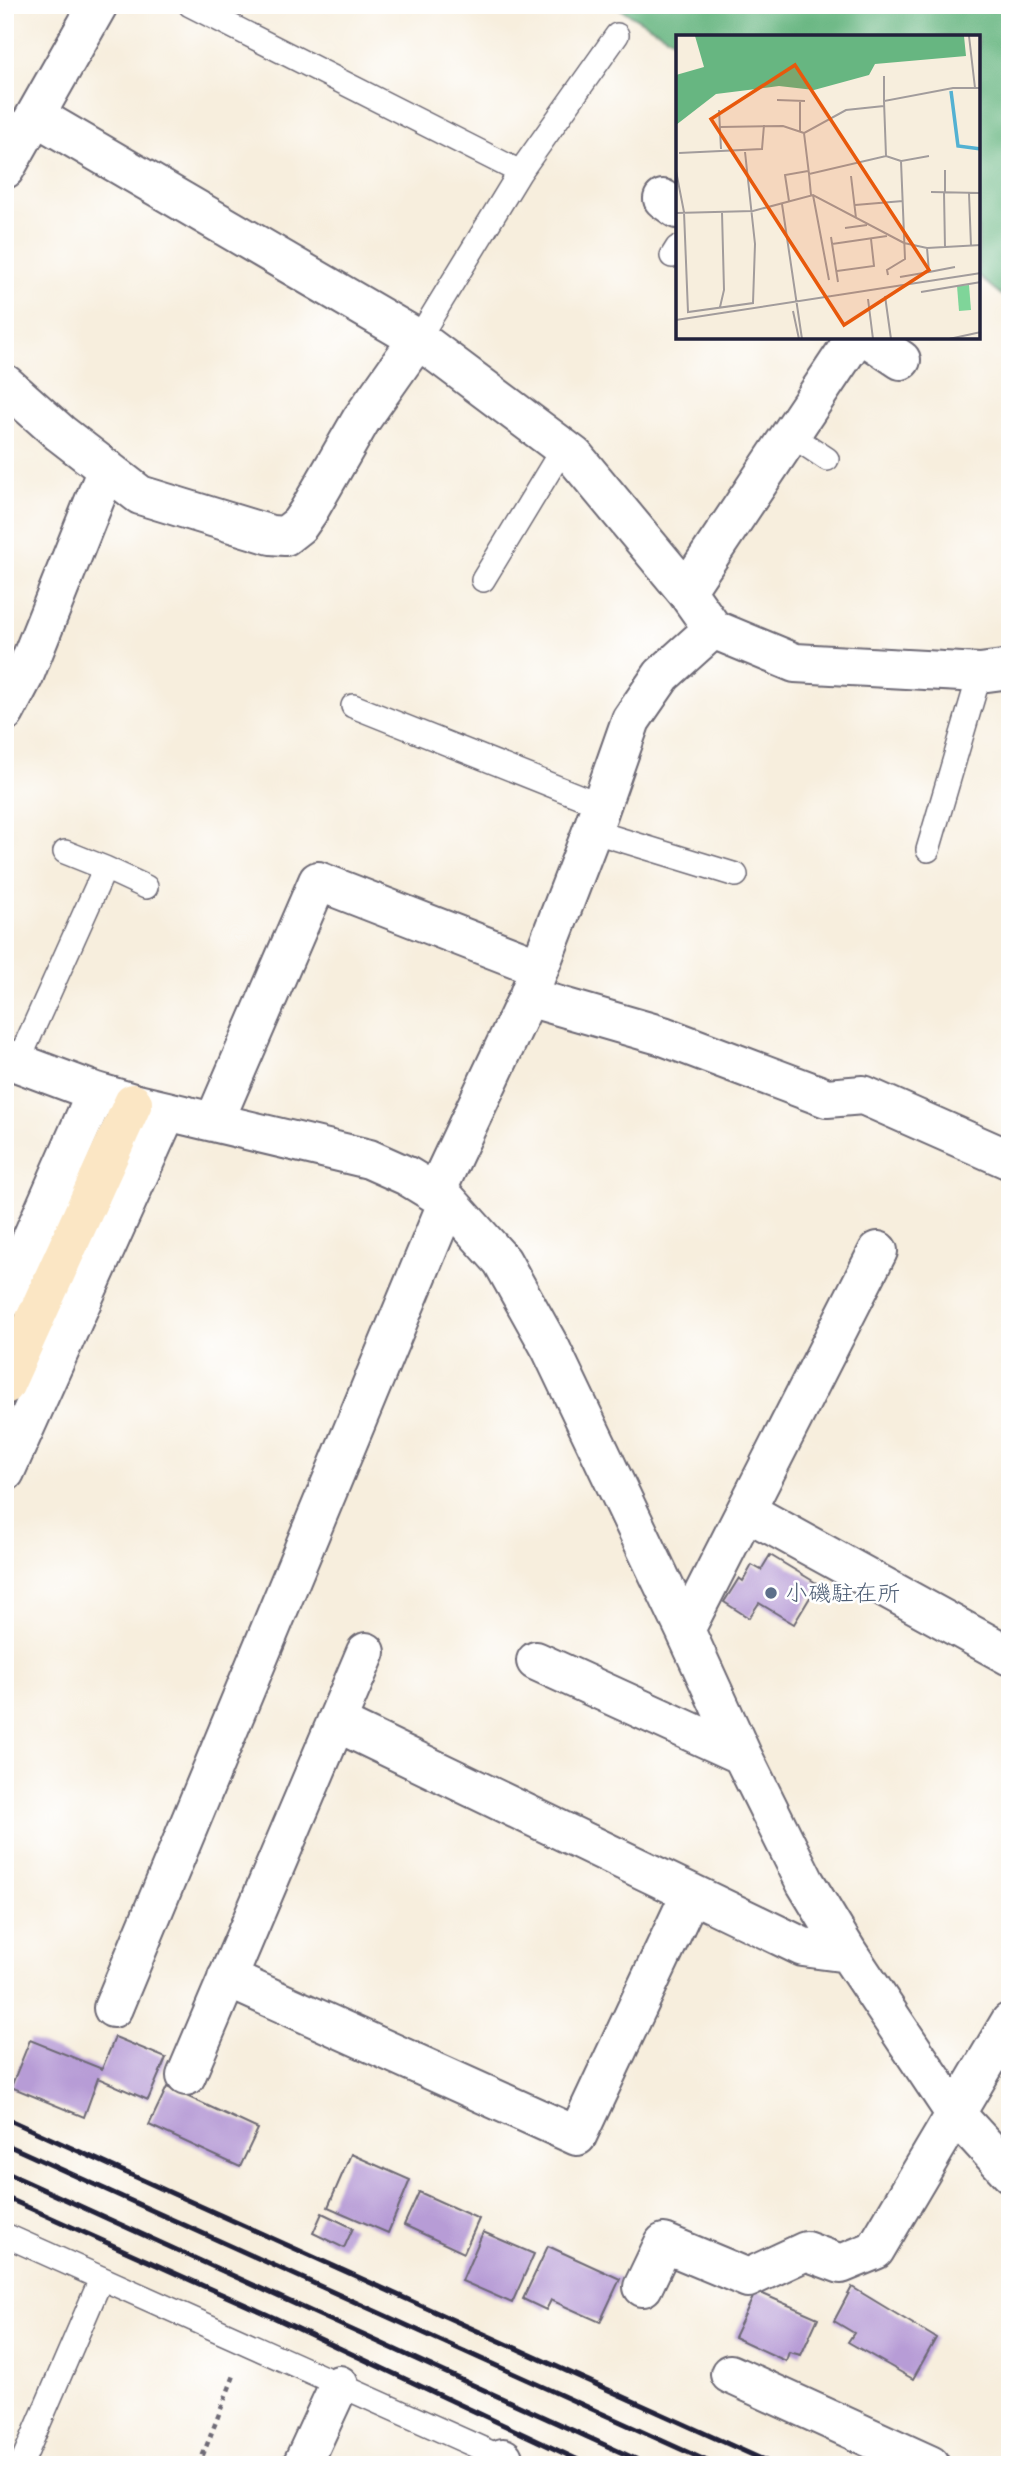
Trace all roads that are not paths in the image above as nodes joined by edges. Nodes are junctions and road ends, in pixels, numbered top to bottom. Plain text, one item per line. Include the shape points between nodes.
1 (98, 5) edge
2 (190, 5) edge
3 (617, 35) dead end
4 (36, 116) junction
5 (5, 169) edge
6 (520, 172) junction
7 (418, 339) junction
8 (854, 340) edge
9 (871, 340) edge
10 (901, 359) dead end
11 (5, 384) edge
12 (791, 435) junction
13 (563, 448) junction
14 (827, 459) dead end
15 (107, 469) junction
16 (483, 580) dead end
17 (686, 591) junction
18 (713, 629) junction
19 (995, 671) edge
20 (353, 706) dead end
21 (5, 712) edge
22 (596, 818) junction
23 (928, 850) dead end
24 (65, 852) dead end
25 (105, 869) junction
26 (736, 875) dead end
27 (146, 887) dead end
28 (534, 982) junction
29 (12, 1060) edge
30 (96, 1092) junction
31 (150, 1108) junction
32 (214, 1122) junction
33 (1010, 1160) edge
34 (442, 1196) junction
35 (878, 1251) dead end
36 (5, 1299) edge
37 (5, 1385) edge
38 (5, 1472) edge
39 (746, 1511) junction
40 (685, 1630) junction
41 (366, 1652) dead end
42 (1010, 1656) edge
43 (536, 1661) dead end
44 (336, 1722) junction
45 (742, 1755) junction
46 (691, 1893) junction
47 (848, 1954) junction
48 (228, 1978) junction
49 (113, 2008) dead end
50 (1010, 2022) edge
51 (186, 2076) dead end
52 (954, 2112) junction
53 (1010, 2173) edge
54 (6, 2237) edge
55 (101, 2279) junction
56 (643, 2287) dead end
57 (730, 2374) dead end
58 (339, 2385) junction
59 (507, 2462) edge
60 (20, 2465) edge
61 (302, 2465) edge
62 (930, 2465) edge

1 - 4 street
2 - 6 lane
3 - 6 lane
4 - 5 street
4 - 7 street
6 - 7 lane
7 - 13 street
7 - 15 street via 361,420 309,512 285,536 140,495
8 - 12 street
9 - 10 street
11 - 15 street
12 - 14 lane
12 - 17 street
13 - 16 lane
13 - 17 street
15 - 21 street via 24,676
17 - 18 street
18 - 19 street via 795,663
18 - 22 street via 662,675 631,720
19 - 23 lane
20 - 22 lane
22 - 26 lane
22 - 28 street
24 - 25 lane
25 - 27 lane
25 - 29 lane
28 - 32 street via 318,881
28 - 33 street via 827,1098 863,1095
28 - 34 street
29 - 30 street
30 - 31 street
30 - 36 street
31 - 32 street
31 - 37 street
31 - 38 street
32 - 34 street via 369,1159
34 - 40 street via 502,1261 551,1349
34 - 49 street
35 - 39 street
39 - 40 street
39 - 42 street
40 - 45 street
41 - 44 street
43 - 45 street
44 - 46 street
44 - 48 street
45 - 47 street via 805,1882
46 - 47 street via 803,1947
46 - 48 street via 577,2136
47 - 52 street
48 - 51 street
50 - 52 street
52 - 53 street
52 - 56 street via 875,2250 841,2264 806,2251 748,2278 668,2234
54 - 55 lane
55 - 58 lane
55 - 60 lane
57 - 62 street
58 - 59 lane
58 - 61 street

